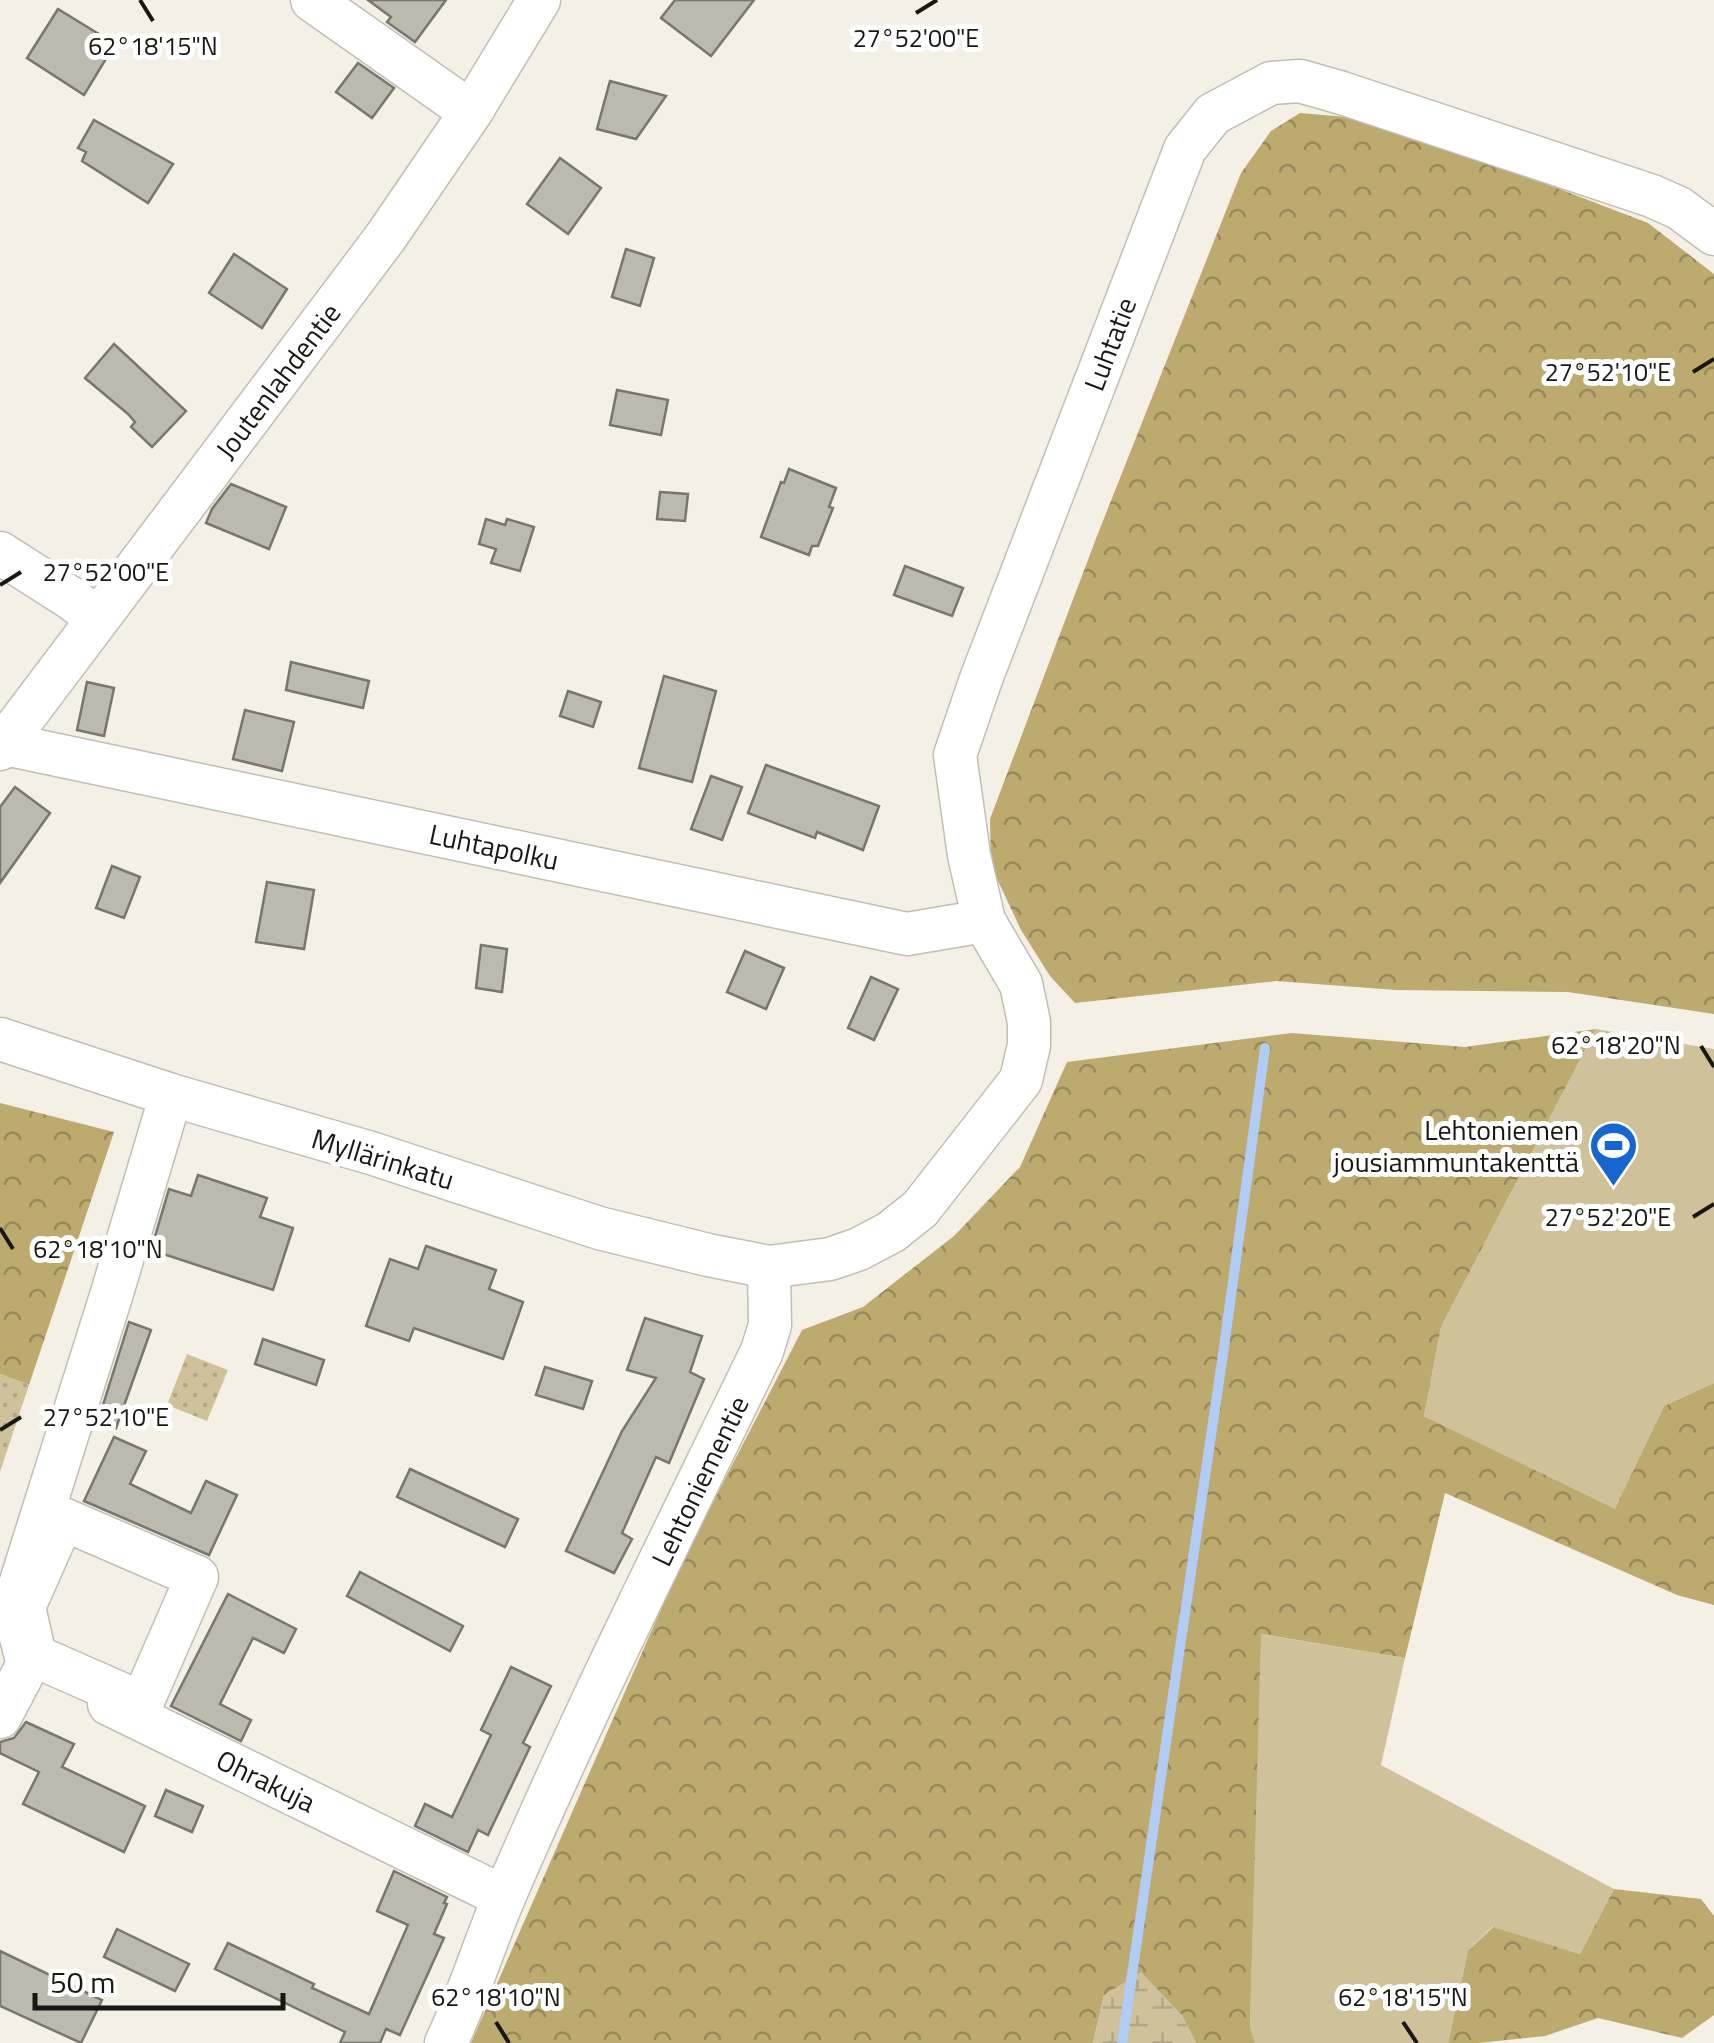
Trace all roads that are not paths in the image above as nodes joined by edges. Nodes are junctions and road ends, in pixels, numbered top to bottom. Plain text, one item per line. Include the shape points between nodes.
1 (312, 0) edge
2 (539, 0) edge
3 (471, 112) junction
4 (1714, 234) edge
5 (0, 553) edge
6 (97, 618) junction
7 (2, 747) edge
8 (984, 921) junction
9 (0, 1039) edge
10 (170, 1095) junction
11 (769, 1267) junction
12 (63, 1519) joint
13 (28, 1664) junction
14 (0, 1717) edge
15 (504, 1897) junction
16 (446, 2043) edge

1 - 3 street
2 - 3 street, Joutenlahdentie
3 - 6 street, Joutenlahdentie via 385,238
4 - 8 street, Luhtatie via 1652,196 1300,81 1271,82 1213,114 1185,149 956,755
5 - 6 street
6 - 7 street, Joutenlahdentie
7 - 8 street, Luhtapolku via 908,934
8 - 11 street, Luhtatie via 1021,984 1030,1022 1021,1080 920,1208 891,1232 830,1259
9 - 10 street, Myllärinkatu
10 - 11 street, Myllärinkatu via 599,1228
10 - 13 street via 14,1607
11 - 15 street, Lehtoniementie via 770,1325 762,1351
12 - 12 street via 197,1578 142,1703 35,1656 24,1606
13 - 14 street
13 - 15 street, Ohrakuja
15 - 16 street, Lehtoniementie

